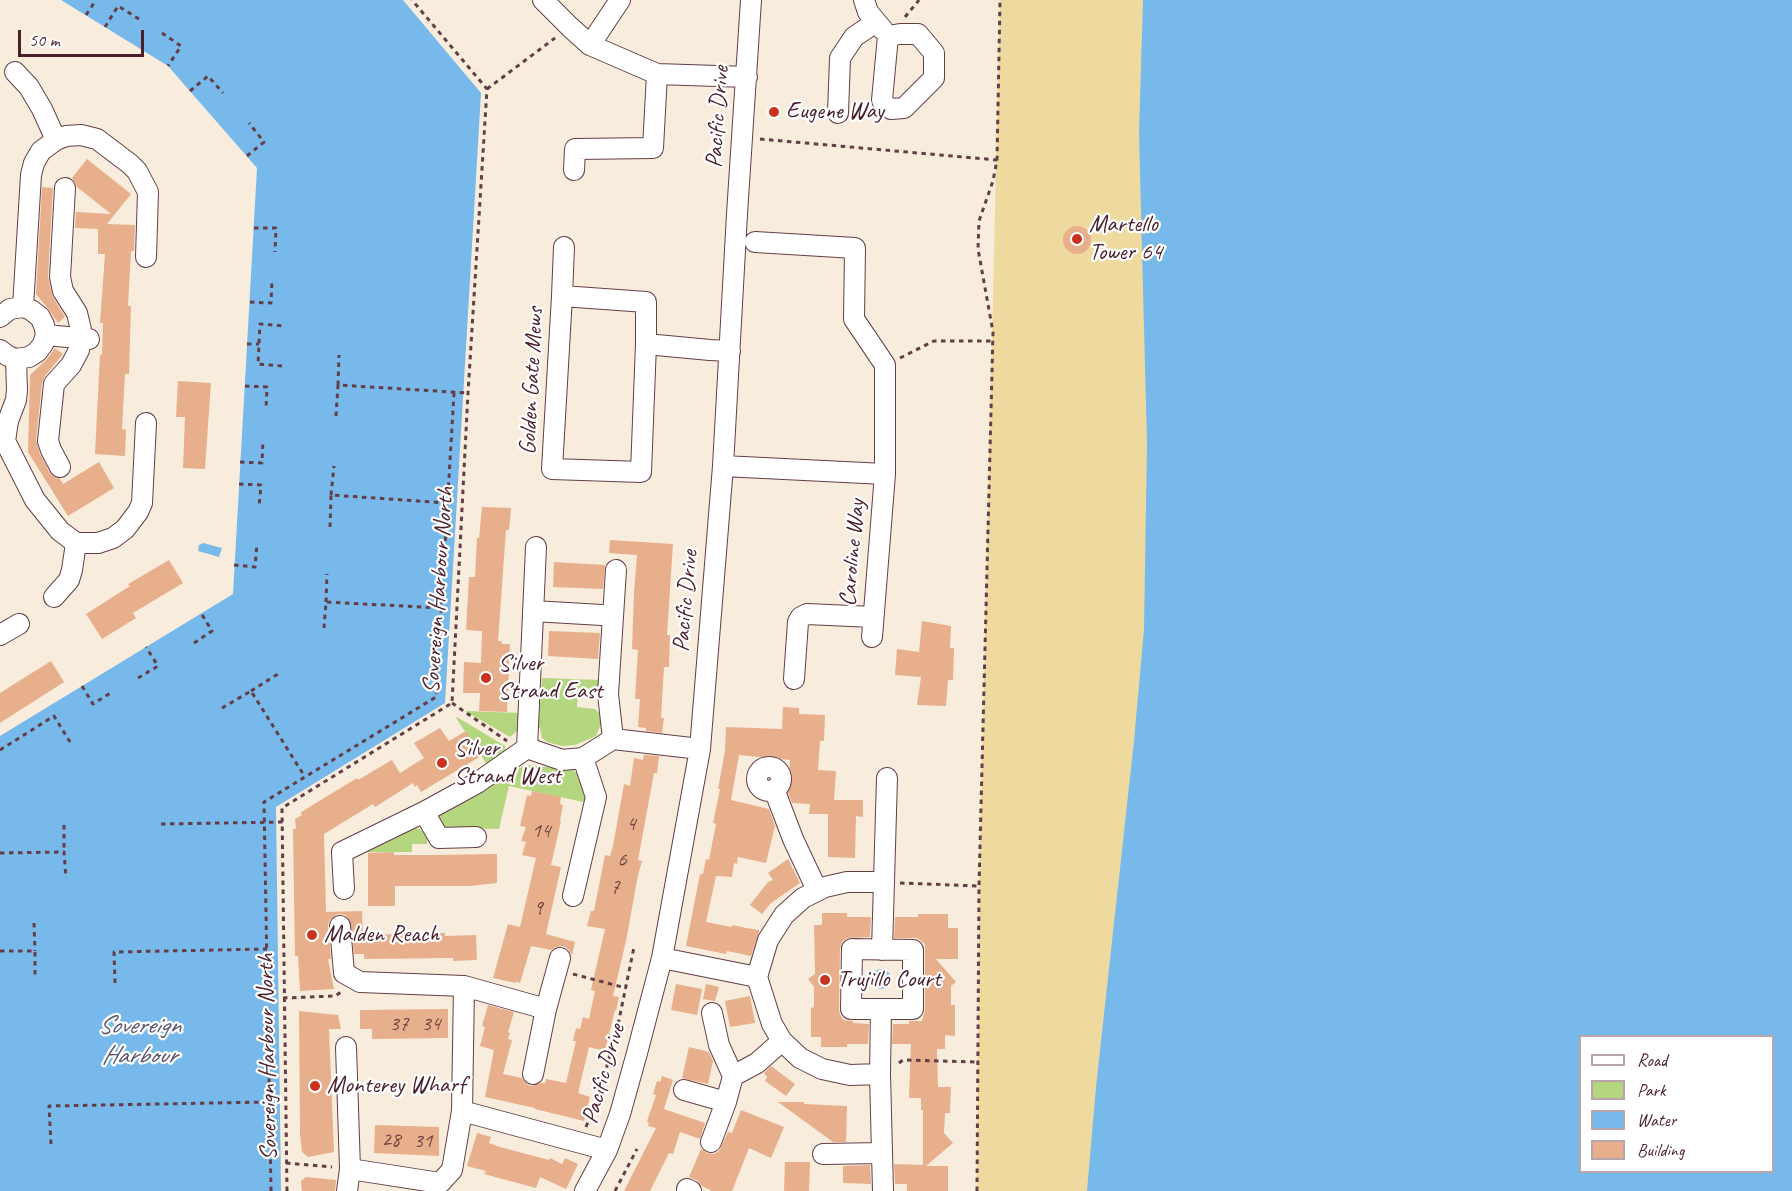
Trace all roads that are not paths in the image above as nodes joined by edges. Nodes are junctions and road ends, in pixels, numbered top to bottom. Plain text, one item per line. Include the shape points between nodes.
1 (543, 0) edge
2 (620, 0) edge
3 (751, 0) edge
4 (864, 0) edge
5 (590, 45) junction
6 (15, 72) dead end
7 (657, 74) junction
8 (747, 77) junction
9 (838, 113) dead end
10 (56, 140) junction
11 (574, 170) dead end
12 (65, 188) dead end
13 (755, 242) dead end
14 (564, 248) dead end
15 (146, 257) dead end
16 (562, 296) junction
17 (23, 307) junction
18 (0, 317) edge
19 (46, 335) junction
20 (85, 339) junction
21 (646, 344) junction
22 (730, 351) junction
23 (8, 354) edge
24 (5, 412) edge
25 (146, 423) dead end
26 (723, 466) junction
27 (60, 467) dead end
28 (885, 474) junction
29 (76, 543) junction
30 (536, 547) dead end
31 (616, 570) dead end
32 (54, 597) dead end
33 (533, 611) junction
34 (602, 615) dead end
35 (873, 617) junction
36 (19, 624) dead end
37 (0, 635) edge
38 (872, 638) dead end
39 (794, 679) dead end
40 (614, 739) junction
41 (527, 748) junction
42 (700, 749) junction
43 (583, 758) junction
44 (887, 778) dead end
45 (774, 789) dead end
46 (424, 812) junction
47 (476, 837) dead end
48 (884, 882) junction
49 (344, 889) dead end
50 (817, 890) junction
51 (573, 896) dead end
52 (340, 926) dead end
53 (882, 950) junction
54 (662, 958) junction
55 (558, 964) road end
56 (757, 977) junction
57 (464, 986) junction
58 (546, 1009) junction
59 (881, 1009) junction
60 (712, 1013) dead end
61 (782, 1041) junction
62 (346, 1047) dead end
63 (533, 1074) dead end
64 (880, 1074) junction
65 (733, 1076) junction
66 (684, 1090) dead end
67 (726, 1102) junction
68 (462, 1111) junction
69 (711, 1142) dead end
70 (607, 1150) junction
71 (882, 1153) junction
72 (823, 1154) dead end
73 (350, 1168) junction
74 (439, 1187) edge
75 (347, 1191) edge
76 (585, 1191) edge
77 (687, 1191) edge
78 (691, 1191) edge
79 (883, 1191) edge

1 - 5 street
2 - 5 street
3 - 8 street, Pacific Drive
4 - 9 street via 882,29 854,37 840,58
5 - 7 street
6 - 10 street via 33,94
7 - 8 street
7 - 11 street via 653,148 575,149
8 - 22 street, Pacific Drive
10 - 15 street via 81,135 97,139 130,164 148,192
10 - 17 street via 41,151 31,176
12 - 20 street via 60,284 77,313
13 - 28 street, Caroline Way via 855,248 854,319 885,365
14 - 16 street, Golden Gate Mews
16 - 21 street, Golden Gate Mews via 646,302
16 - 21 street, Golden Gate Mews via 552,469 641,472
17 - 18 street via 10,309
17 - 19 street via 40,317
19 - 20 street
19 - 23 street via 37,352 29,357
20 - 27 street via 71,365 54,384 48,441
21 - 22 street
22 - 26 street, Pacific Drive
23 - 24 street via 17,390 16,400
24 - 29 street via 5,441 35,500 60,531
25 - 29 street via 142,503 134,519 113,538
26 - 28 street, Caroline Way
26 - 42 street, Pacific Drive
28 - 35 street, Caroline Way
29 - 32 street via 69,580
30 - 33 street
31 - 40 street via 608,694
33 - 34 street
33 - 41 street
35 - 38 street, Caroline Way
35 - 39 street via 801,617
36 - 37 street
40 - 42 street
40 - 43 street
41 - 43 street via 562,760
41 - 46 street via 477,783
42 - 54 street, Pacific Drive
43 - 51 street via 596,797
44 - 48 street
45 - 50 street
46 - 47 street via 439,838
46 - 49 street via 342,852
48 - 50 street via 847,882
48 - 53 street
50 - 56 street via 784,915 768,940
52 - 57 street via 344,973 360,982
53 - 59 street via 852,950 852,1009
53 - 59 street via 913,950 913,1009
54 - 56 street
54 - 70 street, Pacific Drive
55 - 58 street
56 - 61 street via 772,1024
57 - 58 street
57 - 68 street
58 - 63 street
59 - 64 street
60 - 65 street via 719,1045
61 - 64 street via 800,1058 822,1069 850,1075
61 - 65 street via 757,1063
62 - 73 street
64 - 71 street
65 - 67 street
66 - 67 street
67 - 69 street
68 - 70 street
68 - 74 street via 452,1170
70 - 76 street, Pacific Drive
71 - 72 street
71 - 79 street
73 - 74 street
73 - 75 street
77 - 78 street

